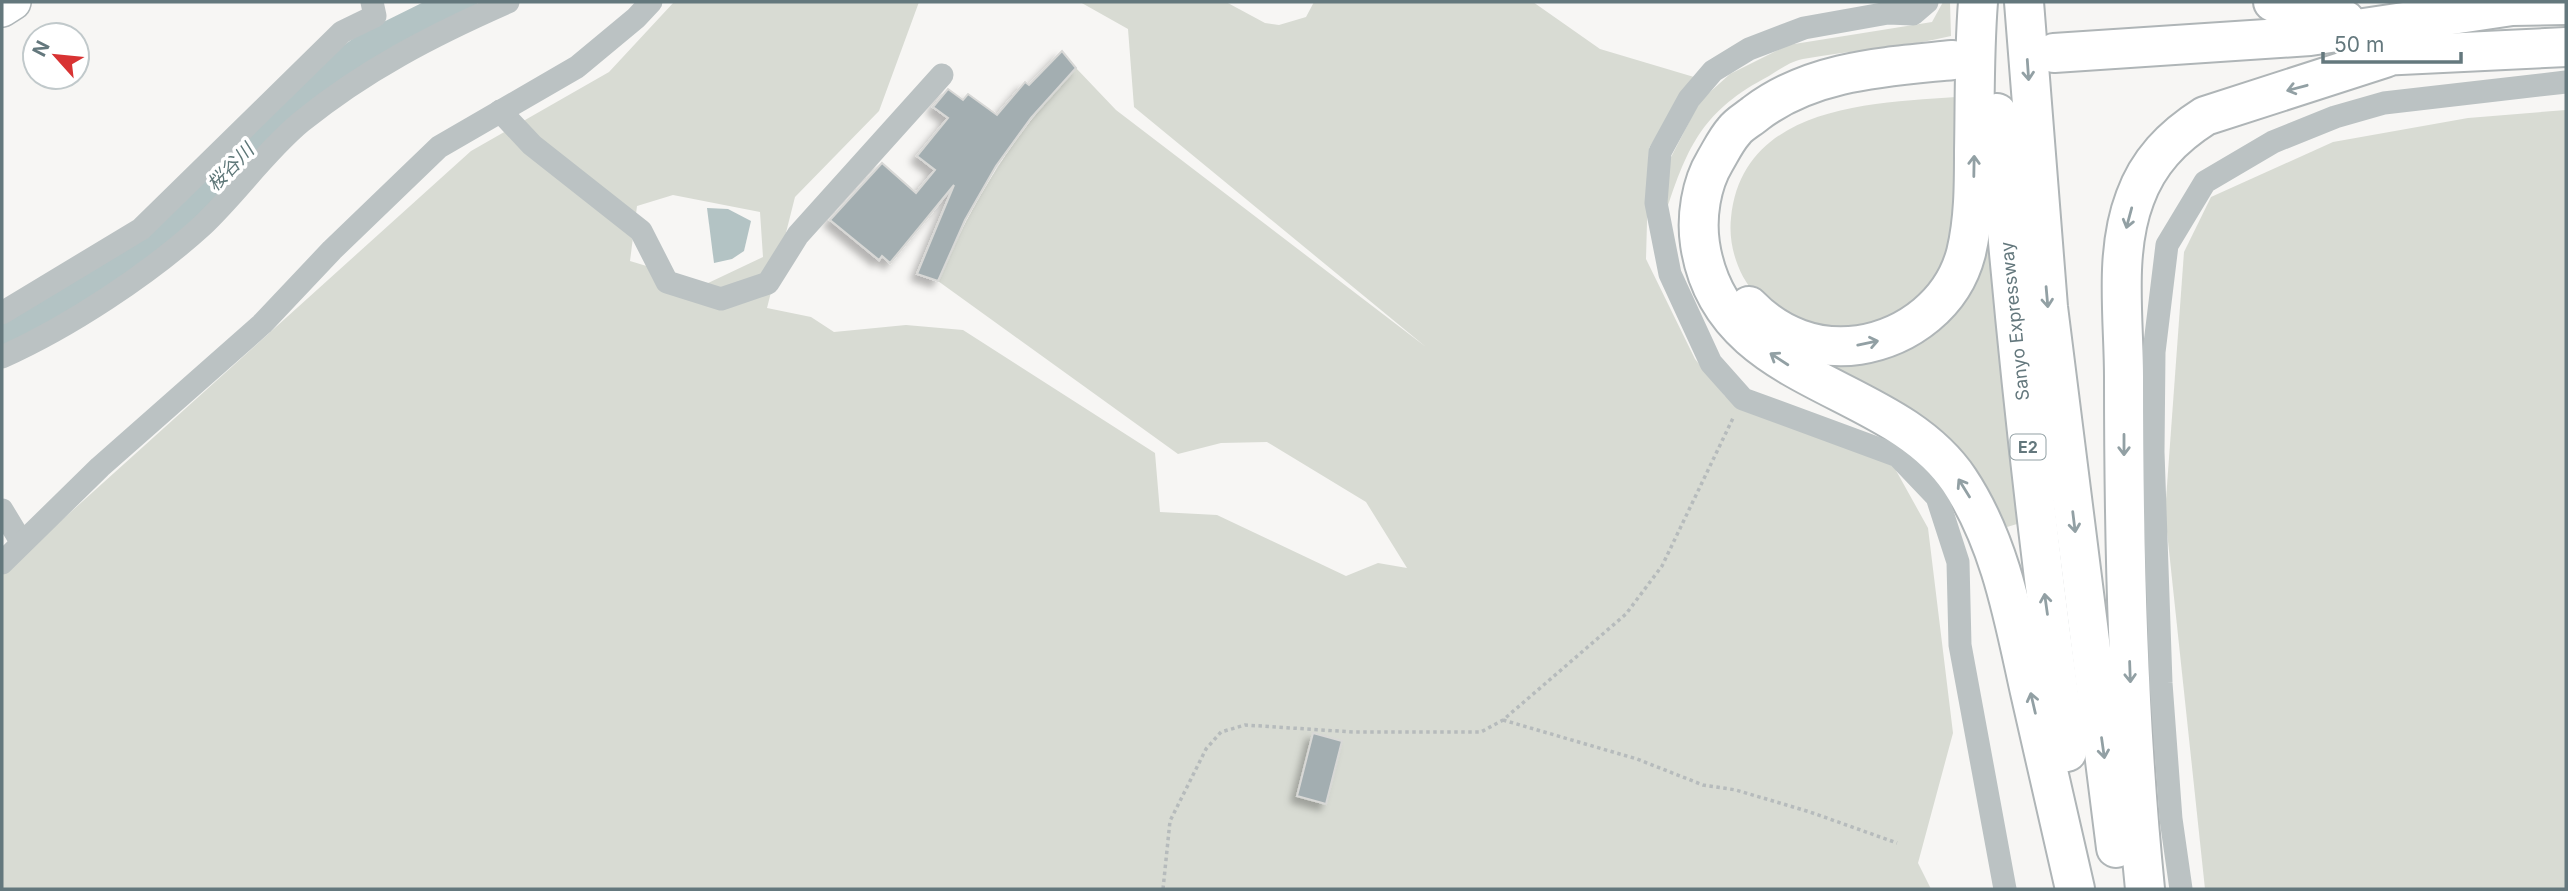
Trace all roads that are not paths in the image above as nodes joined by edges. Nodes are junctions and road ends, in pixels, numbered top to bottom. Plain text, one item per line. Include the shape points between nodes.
1 (13, 2) edge
2 (372, 2) edge
3 (508, 2) edge
4 (651, 2) edge
5 (1927, 2) edge
6 (1978, 2) edge
7 (1988, 2) edge
8 (2024, 2) edge
9 (2273, 2) edge
10 (2566, 5) edge
11 (2, 9) edge
12 (2385, 41) junction
13 (2566, 47) edge
14 (2055, 63) tunnel mouth
15 (942, 75) dead end
16 (2566, 82) edge
17 (500, 111) junction
18 (2, 313) edge
19 (2, 357) edge
20 (2, 510) edge
21 (22, 543) junction
22 (2, 563) edge
23 (2005, 889) edge
24 (2075, 889) edge
25 (2088, 889) edge
26 (2123, 889) edge
27 (2145, 889) edge
28 (2181, 889) edge

1 - 11 main road
2 - 18 street via 375,16 342,32 141,229
3 - 19 street via 376,66 299,123 201,226 121,289
4 - 17 street via 577,67
5 - 23 street via 1913,14 1888,13 1804,28 1749,49 1713,71 1689,99 1660,152 1656,203 1670,274 1712,363 1743,399 1898,456 1937,497 1958,562 1960,645
24 -> 6 highway via 2004,580 1978,511 1956,477 1921,441 1778,359 1742,330 1722,305 1703,265 1697,225 1707,174 1734,130 1765,106 1795,89 1856,71 1955,69 1868,86 1810,104 1773,123 1729,174 1716,214 1728,274 1744,301 1766,323 1808,344 1835,348 1873,343 1908,331 1942,300 1966,254 1973,200
25 -> 7 highway, Sanyo Expressway / E2 via 2044,588 2019,369
8 -> 26 highway, Sanyo Expressway / E2 via 2048,307
9 - 12 highway
10 - 12 highway via 2512,6
12 - 13 highway
12 - 14 highway via 2316,55
12 -> 27 highway via 2205,116 2155,157 2135,198 2123,242 2124,493 2137,807
15 - 17 street via 798,235 768,283 721,299 667,282 641,232 532,145
16 - 28 street via 2384,103 2334,117 2273,142 2206,182 2167,245 2154,352 2153,452 2161,682
17 - 21 street via 439,147 262,324 100,467
20 - 21 street
21 - 22 street

